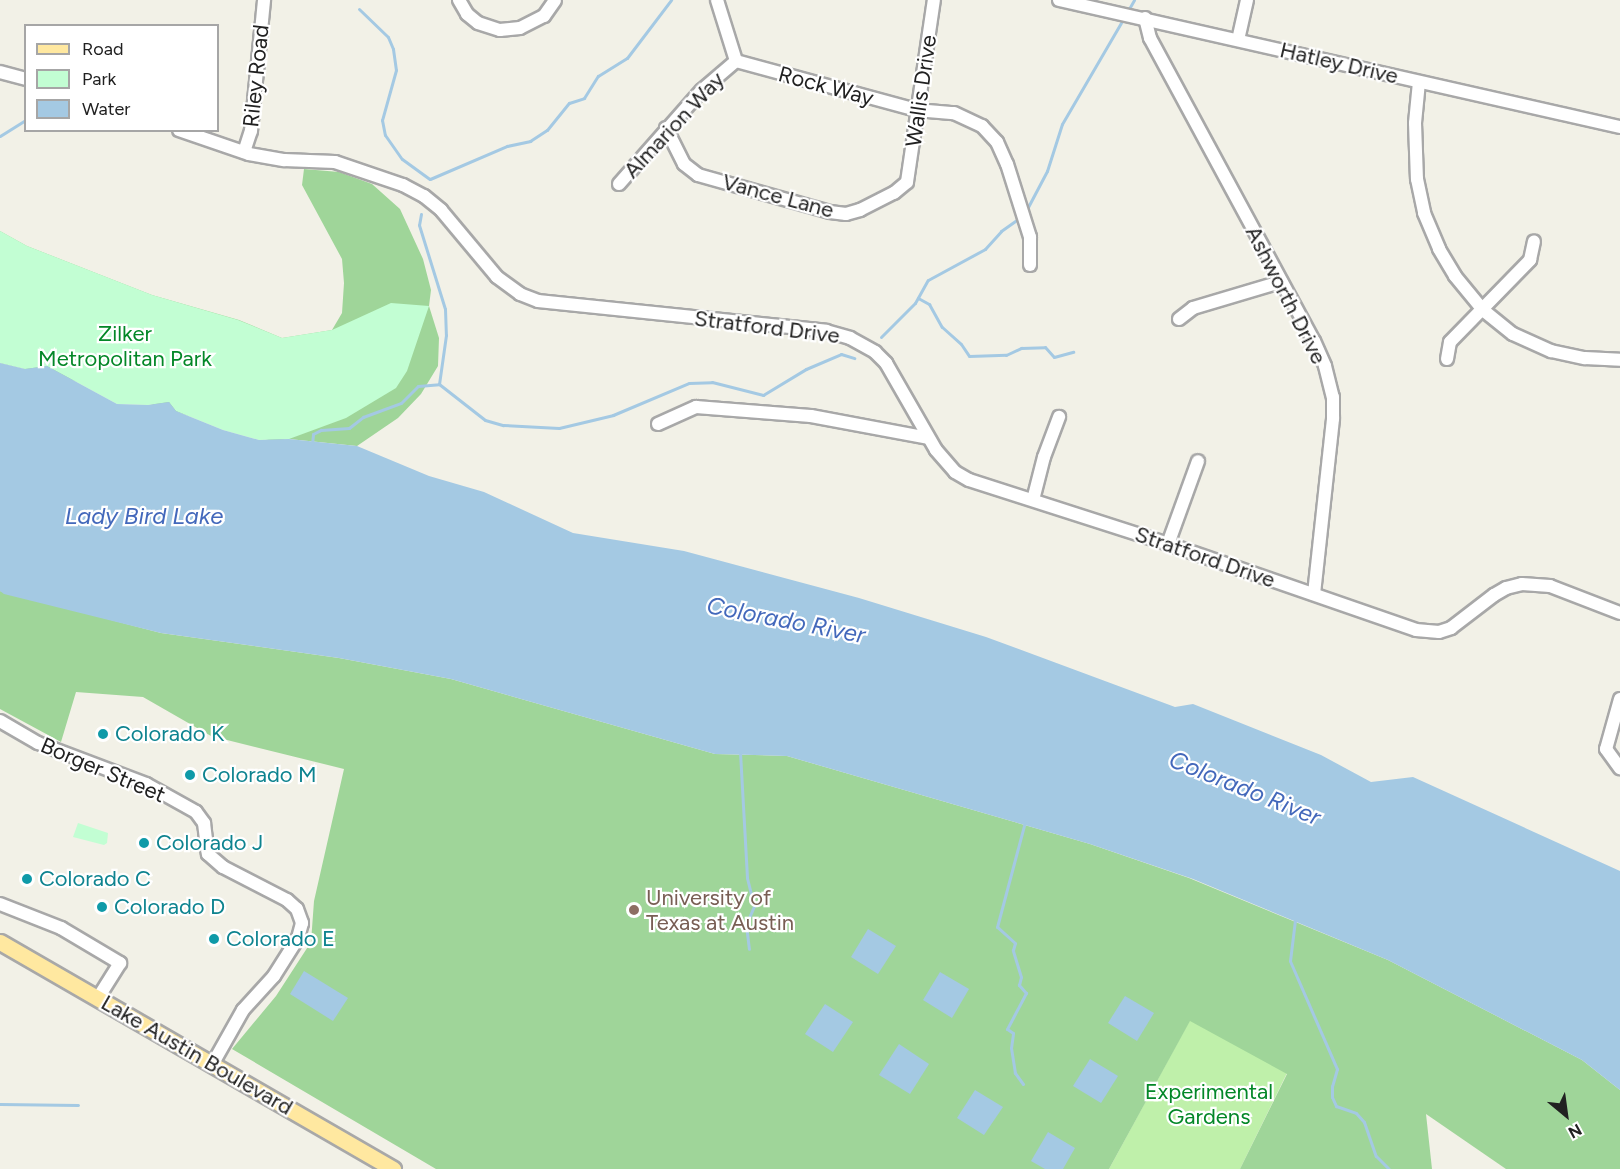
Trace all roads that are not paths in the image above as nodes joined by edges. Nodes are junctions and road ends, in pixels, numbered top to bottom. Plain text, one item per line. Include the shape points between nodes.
1 (459, 0) edge
2 (555, 0) edge
3 (717, 0) edge
4 (934, 0) edge
5 (1059, 0) edge
6 (1247, 0) edge
7 (261, 1) edge
8 (1145, 18) junction
9 (1238, 40) junction
10 (736, 61) junction
11 (0, 72) edge
12 (24, 79) edge
13 (1419, 82) junction
14 (916, 110) junction
15 (1620, 127) edge
16 (666, 128) junction
17 (185, 132) edge
18 (244, 152) junction
19 (907, 182) joint
20 (618, 184) dead end
21 (1534, 241) dead end
22 (1030, 265) dead end
23 (1281, 282) junction
24 (1483, 310) junction
25 (1179, 319) dead end
26 (1447, 359) dead end
27 (1620, 360) edge
28 (1059, 417) dead end
29 (658, 424) dead end
30 (928, 438) junction
31 (1198, 461) dead end
32 (1033, 500) junction
33 (1168, 544) junction
34 (1314, 594) junction
35 (1620, 613) edge
36 (1620, 699) edge
37 (0, 721) edge
38 (1620, 768) edge
39 (0, 904) edge
40 (0, 942) edge
41 (98, 998) junction
42 (212, 1065) junction
43 (393, 1169) edge

1 - 2 street via 478,23 500,30 520,28 544,16
3 - 10 street, Almarion Way
4 - 14 street, Wallis Drive
5 - 8 street, Hatley Drive
6 - 9 street
7 - 18 street, Riley Road via 251,131
8 - 9 street, Hatley Drive
8 - 23 street, Ashworth Drive via 1150,38
9 - 13 street, Hatley Drive
10 - 14 street, Rock Way
10 - 16 street, Almarion Way
11 - 12 street
13 - 15 street, Hatley Drive
13 - 24 street via 1415,123 1417,180 1424,213 1455,276
14 - 19 street, Wallis Drive
14 - 22 street, Rock Way via 954,113 982,126 997,142 1030,237
16 - 19 street, Vance Lane via 684,164 698,175 830,212 846,214 860,210
16 - 20 street, Almarion Way
17 - 18 street, Stratford Drive
18 - 30 street, Stratford Drive via 284,160 335,162 404,185 441,210 497,277 520,294 538,301 826,331 850,338 886,363
21 - 24 street via 1530,260
23 - 25 street via 1193,308
23 - 34 street, Ashworth Drive via 1314,341 1333,397
24 - 26 street via 1450,342
24 - 27 street via 1513,334 1551,351
28 - 32 street
29 - 30 street via 696,406 811,416
30 - 32 street, Stratford Drive via 955,472
31 - 33 street
32 - 33 street, Stratford Drive
33 - 34 street, Stratford Drive
34 - 35 street, Stratford Drive via 1427,632 1451,628 1494,596 1522,584 1550,586
36 - 38 street via 1606,749
37 - 42 street, Borger Street via 38,743 146,784 196,813 204,823 208,854 223,867 297,909 302,923 298,938 274,976 243,1010
39 - 41 street via 61,928 120,963
40 - 41 main road, Lake Austin Boulevard
41 - 42 main road, Lake Austin Boulevard
42 - 43 main road, Lake Austin Boulevard

